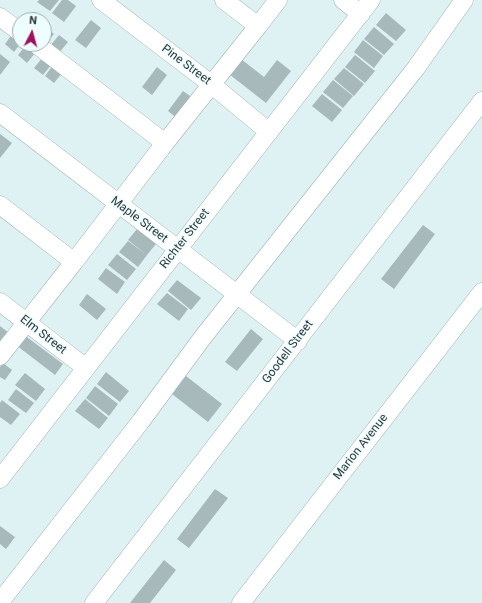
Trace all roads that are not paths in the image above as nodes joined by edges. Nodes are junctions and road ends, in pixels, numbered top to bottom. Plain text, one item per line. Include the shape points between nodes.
1 (101, 0) edge
2 (224, 0) edge
3 (278, 0) edge
4 (343, 0) edge
5 (464, 0) edge
6 (366, 7) edge
7 (0, 17) edge
8 (12, 26) edge
9 (258, 26) junction
10 (46, 52) edge
11 (211, 84) junction
12 (482, 101) edge
13 (0, 113) edge
14 (269, 132) junction
15 (165, 143) junction
16 (118, 204) junction
17 (0, 205) edge
18 (178, 249) junction
19 (74, 262) junction
20 (482, 292) edge
21 (237, 294) junction
22 (0, 302) edge
23 (26, 322) junction
24 (298, 341) junction
25 (0, 356) edge
26 (86, 368) junction
27 (0, 479) edge
28 (0, 602) edge
29 (94, 603) edge
30 (241, 603) edge

1 - 11 street, Pine Street
2 - 9 street
3 - 9 street
4 - 6 street
5 - 21 street via 416,68
6 - 14 street, Richter Street
7 - 8 street
9 - 11 street
10 - 15 street
11 - 14 street, Pine Street
11 - 15 street
12 - 24 street, Goodell Street
13 - 16 street, Maple Street
14 - 18 street, Richter Street
15 - 16 street
16 - 18 street, Maple Street
16 - 19 street
17 - 19 street
18 - 21 street, Maple Street
18 - 26 street, Richter Street
19 - 23 street
20 - 30 street, Marion Avenue
21 - 24 street, Maple Street
21 - 28 street
22 - 23 street, Elm Street
23 - 25 street
23 - 26 street, Elm Street
24 - 29 street, Goodell Street
26 - 27 street, Richter Street

